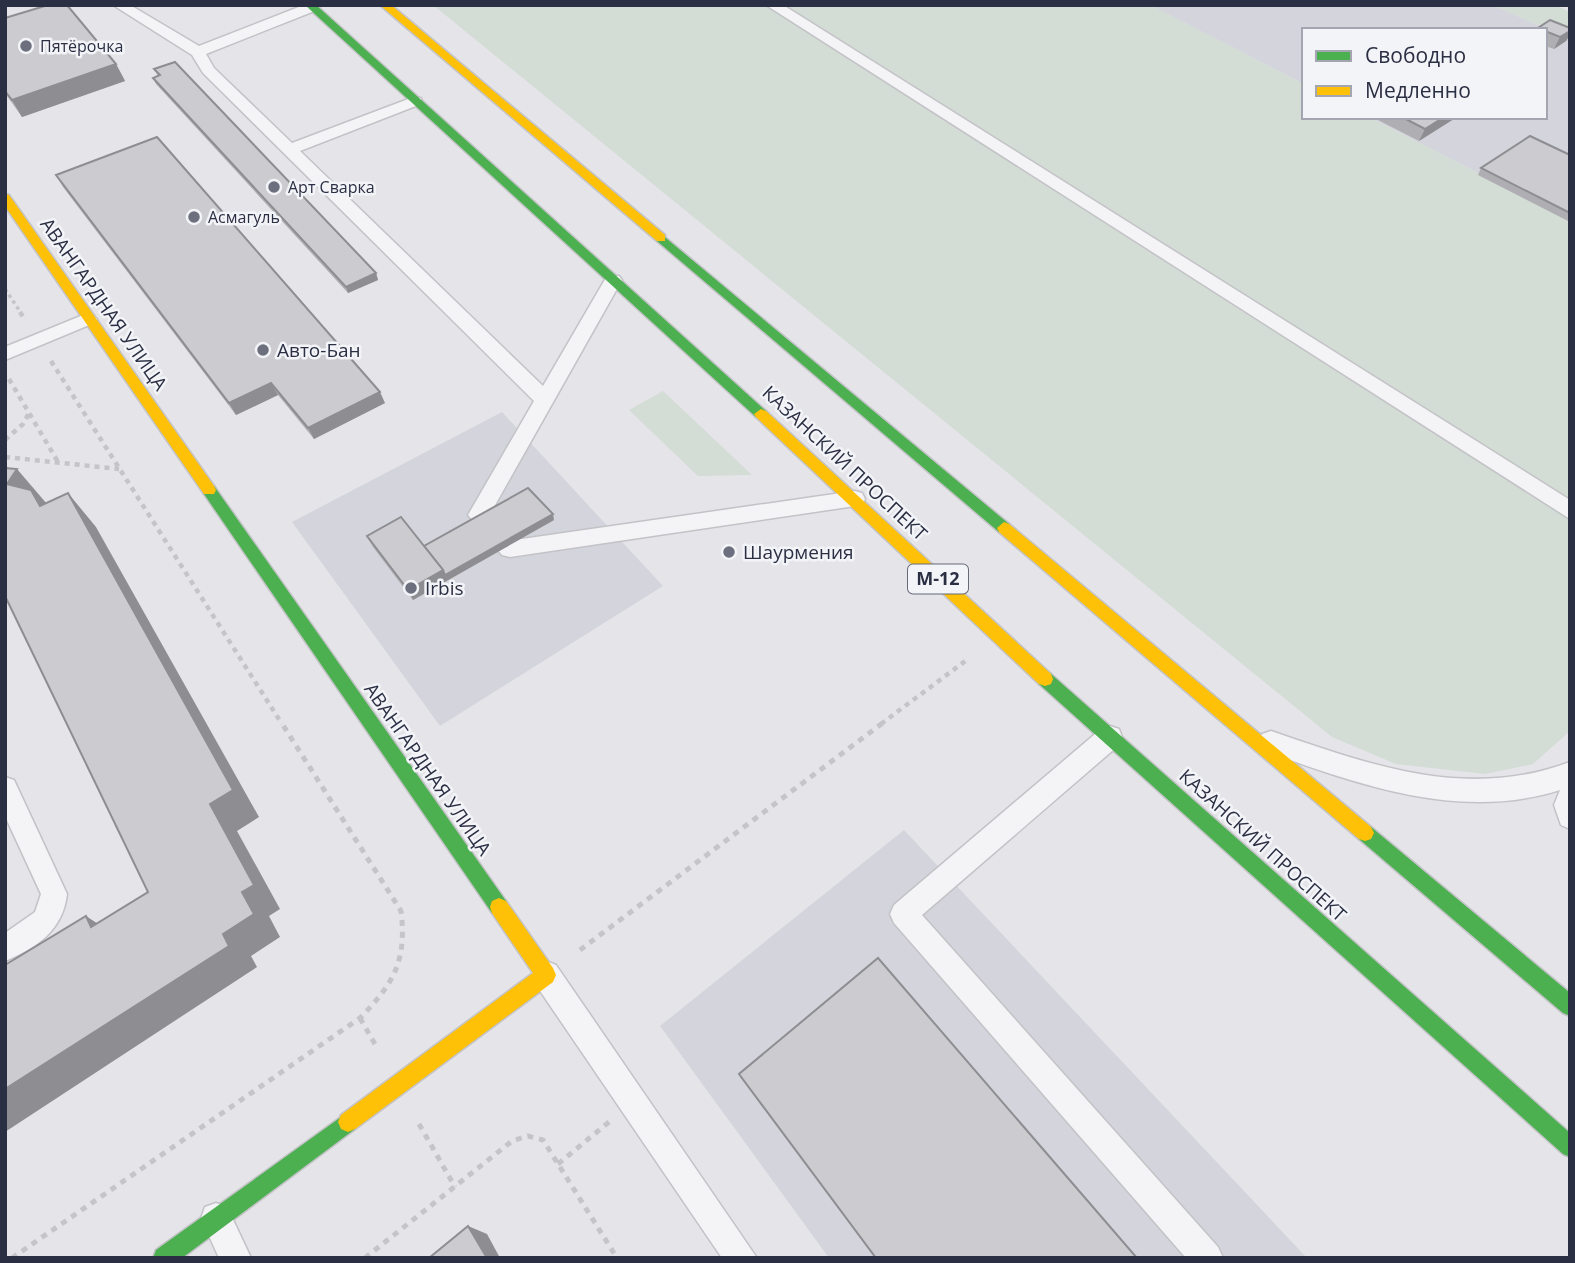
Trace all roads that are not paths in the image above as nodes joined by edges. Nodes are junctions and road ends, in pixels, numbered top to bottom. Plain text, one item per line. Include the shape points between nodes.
1 (120, 5) edge
2 (385, 5) edge
3 (773, 5) edge
4 (311, 6) edge
5 (198, 52) junction
6 (416, 101) junction
7 (292, 149) junction
8 (5, 197) edge
9 (613, 280) junction
10 (88, 319) junction
11 (5, 354) edge
12 (545, 400) junction
13 (855, 499) junction
14 (1570, 510) edge
15 (1250, 735) junction
16 (1110, 737) junction
17 (1570, 773) edge
18 (5, 788) edge
19 (1570, 796) edge
20 (1570, 817) edge
21 (5, 948) edge
22 (545, 975) junction
23 (1570, 1006) edge
24 (1570, 1147) edge
25 (216, 1218) junction
26 (164, 1258) edge
27 (234, 1258) edge
28 (741, 1258) edge
29 (1207, 1258) edge

1 - 5 lane
2 - 15 main road
3 - 14 lane
4 - 5 lane
4 - 6 main road, КАЗАНСКИЙ ПРОСПЕКТ / М-12
5 - 7 lane via 208,70
6 - 7 lane
6 - 9 main road, КАЗАНСКИЙ ПРОСПЕКТ / М-12
7 - 12 lane
8 - 10 main road, АВАНГАРДНАЯ УЛИЦА
9 - 12 lane
9 - 13 main road, КАЗАНСКИЙ ПРОСПЕКТ / М-12
10 - 11 lane
10 - 22 main road, АВАНГАРДНАЯ УЛИЦА
12 - 13 lane via 479,515 510,549
13 - 16 main road, КАЗАНСКИЙ ПРОСПЕКТ / М-12
15 - 17 lane via 1361,772 1421,786 1525,789
15 - 23 main road
16 - 24 main road, КАЗАНСКИЙ ПРОСПЕКТ / М-12
16 - 29 lane via 903,914
18 - 21 lane via 54,894 54,903 40,927
19 - 20 lane
22 - 25 main road
22 - 28 lane
25 - 26 main road
25 - 27 lane

